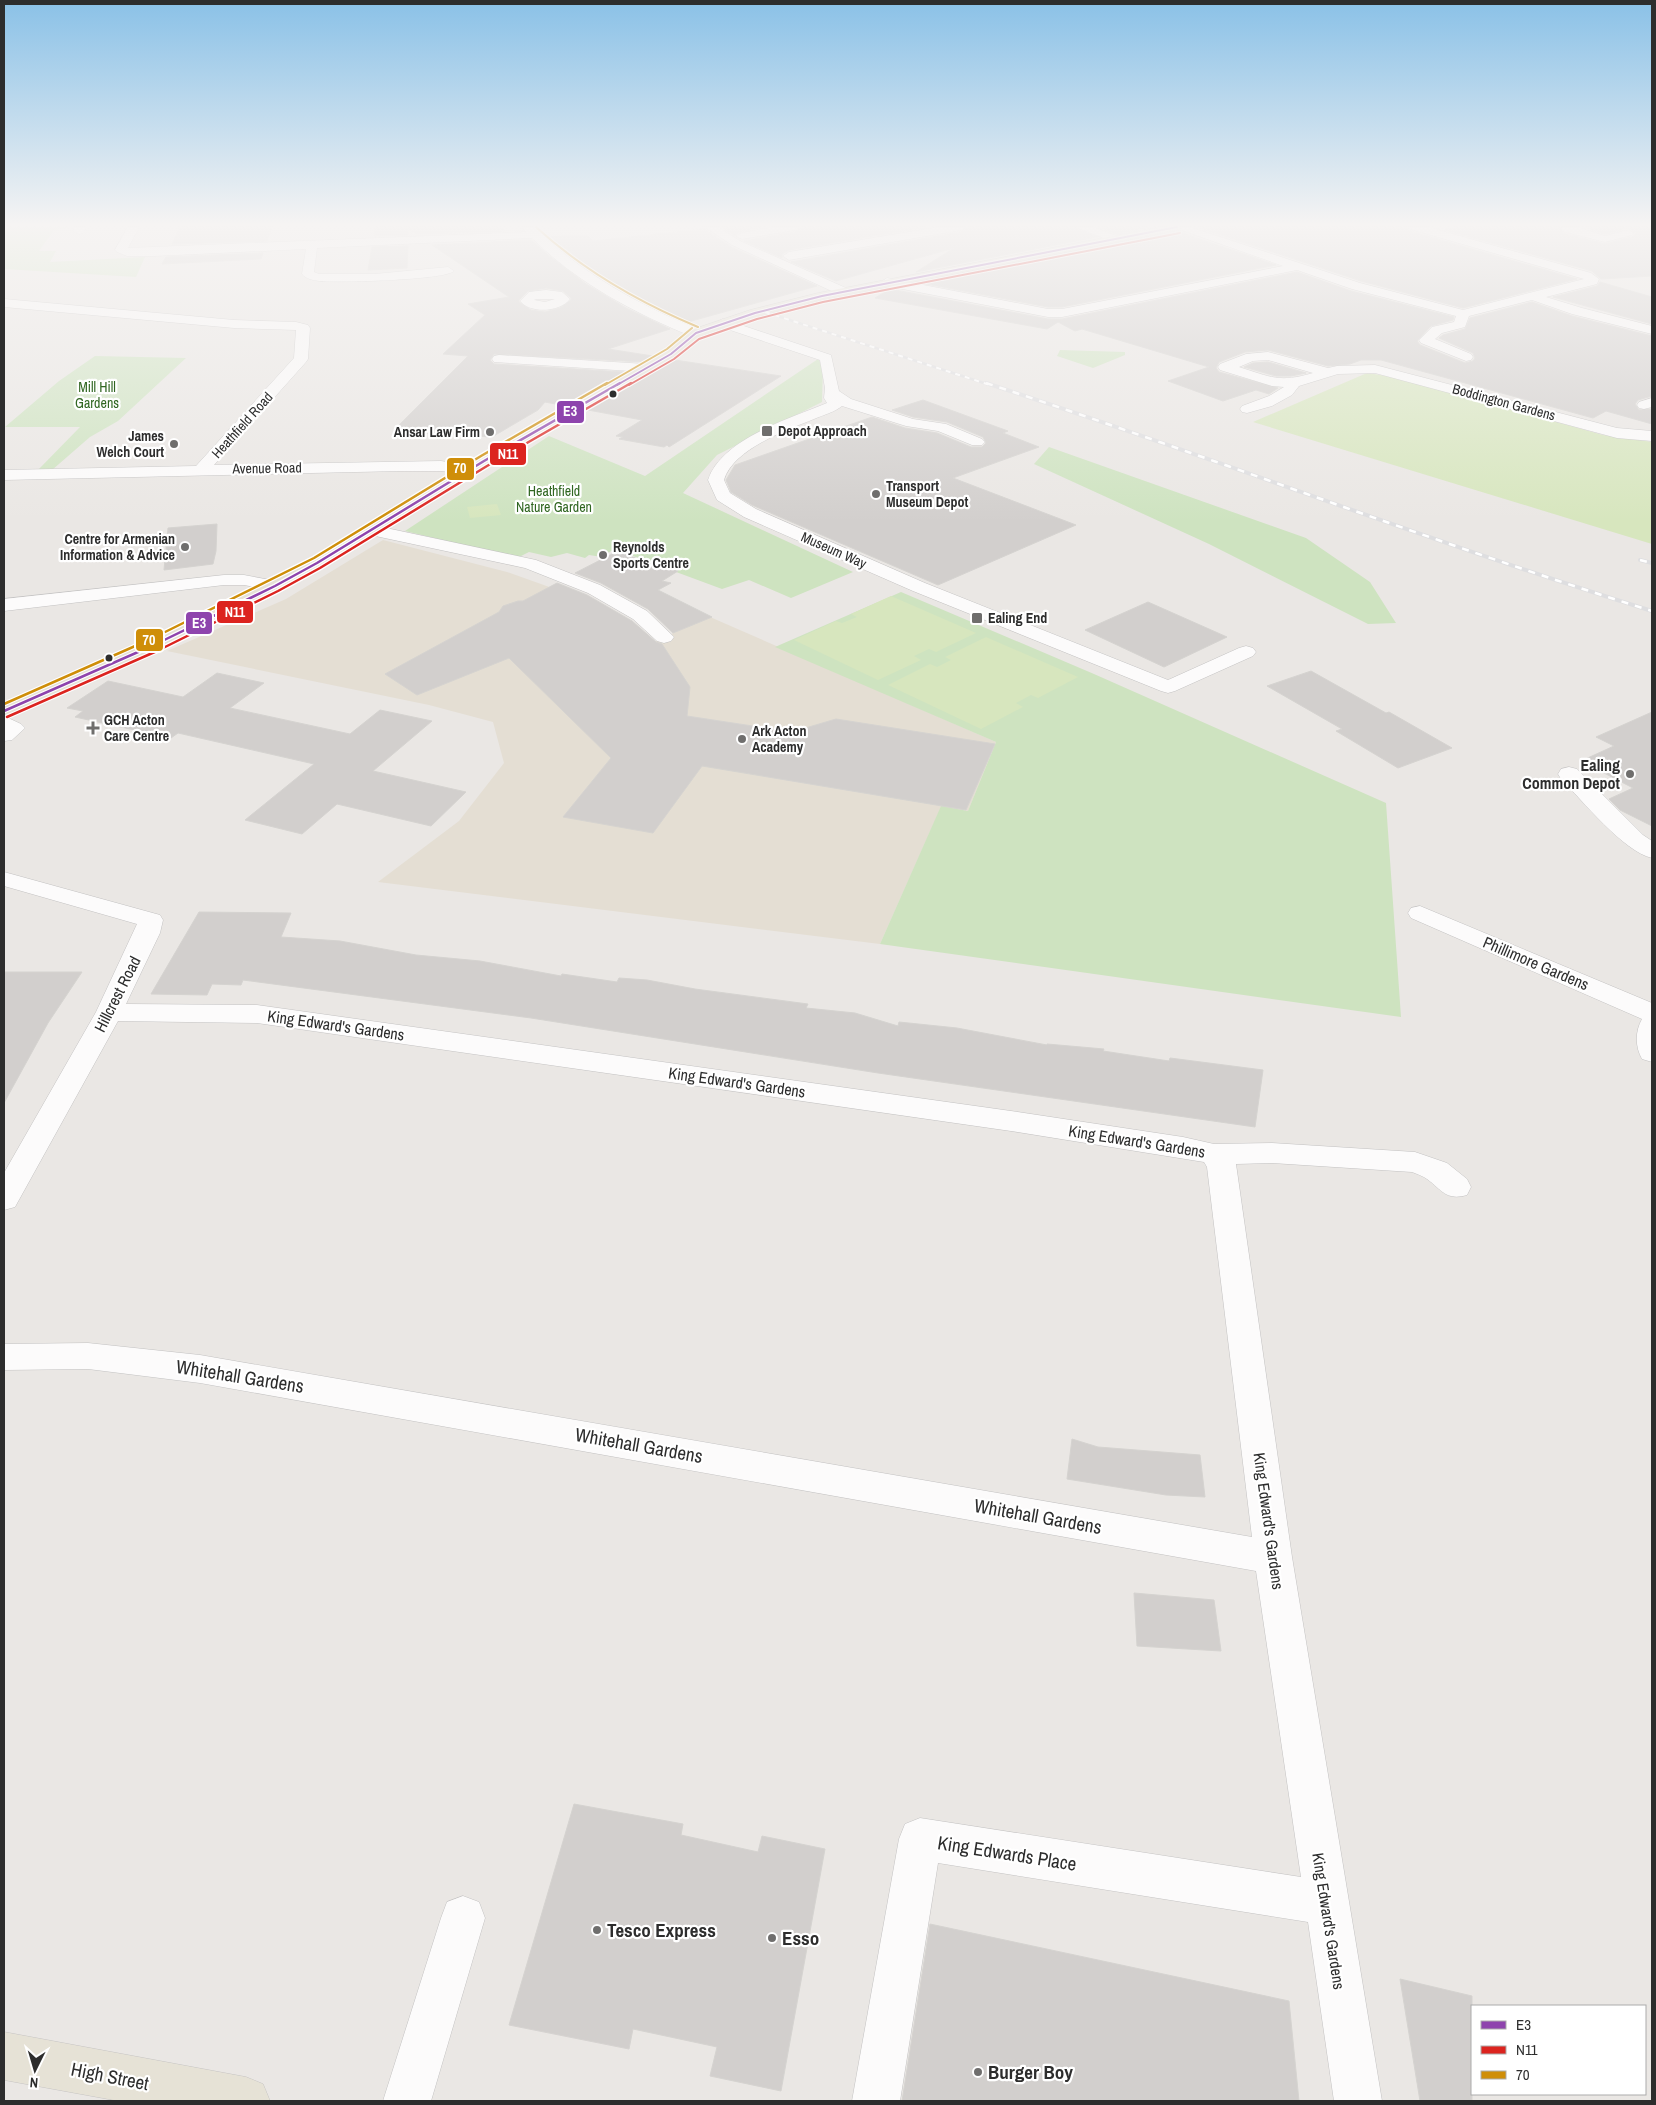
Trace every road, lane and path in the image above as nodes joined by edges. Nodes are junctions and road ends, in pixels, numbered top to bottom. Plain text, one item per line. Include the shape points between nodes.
1 (272, 325) edge
2 (678, 325) edge
3 (716, 325) edge
4 (735, 325) edge
5 (1455, 325) edge
6 (1633, 325) edge
7 (1652, 330) edge
8 (696, 332) junction
9 (1466, 357) dead end
10 (499, 359) dead end
11 (583, 366) dead end
12 (1421, 366) dead end
13 (605, 368) dead end
14 (644, 370) junction
15 (563, 372) dead end
16 (1326, 372) junction
17 (1400, 375) junction
18 (1293, 383) junction
19 (833, 394) junction
20 (1247, 409) dead end
21 (1652, 436) edge
22 (977, 442) dead end
23 (201, 470) junction
24 (470, 470) junction
25 (4, 475) edge
26 (372, 530) junction
27 (276, 586) junction
28 (4, 605) edge
29 (664, 637) dead end
30 (1246, 652) dead end
31 (4, 711) edge
32 (4, 722) edge
33 (4, 735) edge
34 (1569, 774) dead end
35 (1652, 851) edge
36 (4, 879) edge
37 (1420, 913) dead end
38 (109, 1012) junction
39 (1652, 1013) edge
40 (1652, 1025) edge
41 (1652, 1053) edge
42 (1214, 1154) junction
43 (1456, 1187) dead end
44 (4, 1199) edge
45 (4, 1357) edge
46 (1272, 1557) junction
47 (1326, 1903) junction
48 (463, 1918) dead end
49 (4, 2056) edge
50 (246, 2101) edge
51 (407, 2101) edge
52 (876, 2101) edge
53 (1358, 2101) edge

1 - 23 street, Heathfield Road via 303,328 301,359
2 - 8 street
3 - 8 main road
4 - 19 street via 826,358
5 - 9 street via 1437,330 1426,340
6 - 7 street
8 - 14 main road via 671,354
10 - 14 street
11 - 15 street via 568,366
12 - 17 street
13 - 14 street
14 - 24 main road
16 - 17 street, Boddington Gardens via 1375,368
16 - 18 street, Boddington Gardens
16 - 18 street, Boddington Gardens via 1281,351 1251,357 1225,368 1278,383
17 - 21 street, Boddington Gardens via 1617,433
18 - 20 street via 1287,393
19 - 22 street via 846,402 911,423 941,427
19 - 30 street, Museum Way via 831,398 836,404 749,444 732,456 720,469 716,480 723,496 750,513 919,587 1168,687
23 - 24 street, Avenue Road via 441,466
23 - 25 street, Avenue Road
24 - 26 main road
26 - 27 main road
26 - 29 street via 530,564 594,589 640,615
27 - 28 street via 224,580
27 - 31 main road via 154,645
32 - 33 street via 14,728
34 - 35 street via 1635,840
36 - 38 street, Hillcrest Road via 151,920
37 - 39 street, Phillimore Gardens
38 - 42 street, King Edward's Gardens via 256,1014 1021,1122
38 - 44 street, Hillcrest Road
40 - 41 street
42 - 43 street via 1272,1152 1415,1162 1436,1170
42 - 46 street, King Edward's Gardens via 1222,1166
45 - 46 street, Whitehall Gardens via 88,1356 200,1368
46 - 47 street, King Edward's Gardens
47 - 52 street, King Edwards Place via 920,1839
47 - 53 street, King Edward's Gardens
48 - 51 street
49 - 50 main road, High Street

